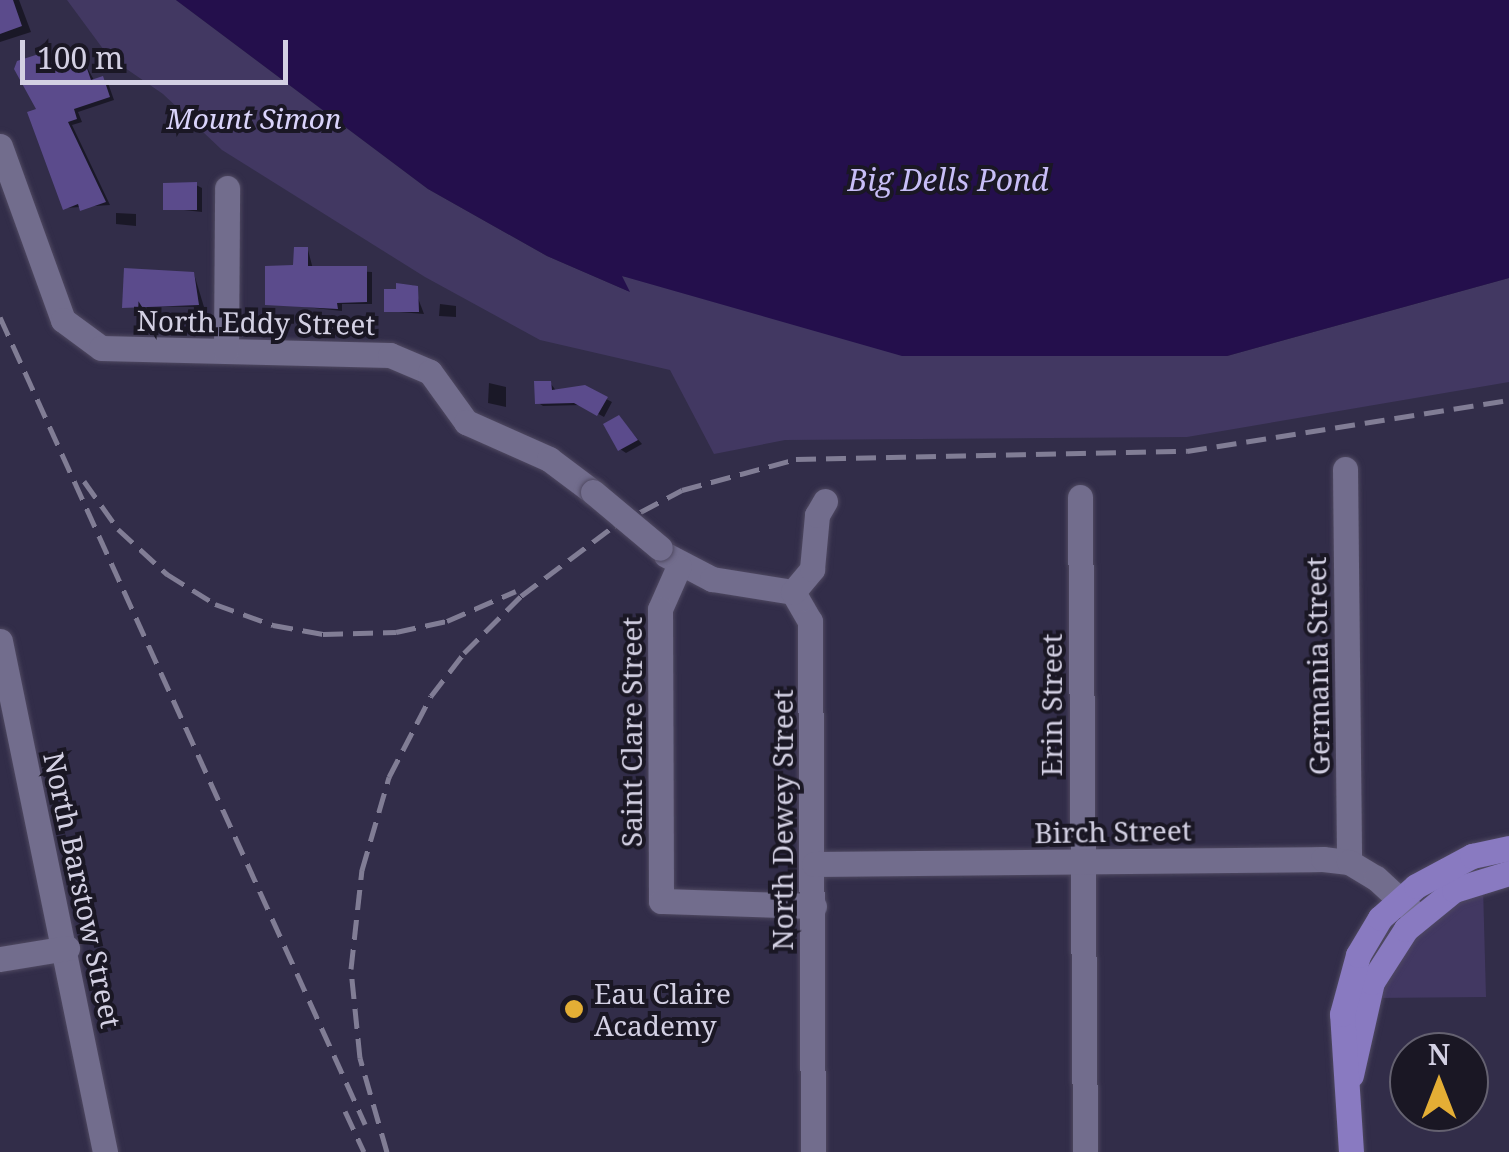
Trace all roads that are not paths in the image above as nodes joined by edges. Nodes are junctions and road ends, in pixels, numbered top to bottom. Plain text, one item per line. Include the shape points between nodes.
1 (0, 146) edge
2 (227, 188) dead end
3 (226, 351) junction
4 (1345, 469) dead end
5 (1080, 497) dead end
6 (825, 501) dead end
7 (679, 566) junction
8 (793, 592) junction
9 (0, 641) edge
10 (1509, 848) edge
11 (1082, 861) junction
12 (1349, 862) junction
13 (814, 864) junction
14 (1509, 873) edge
15 (814, 906) junction
16 (1408, 908) junction
17 (67, 948) junction
18 (0, 959) edge
19 (105, 1152) edge
20 (813, 1152) edge
21 (1085, 1152) edge
22 (1351, 1152) edge

1 - 3 street, North Eddy Street via 64,320 100,348
2 - 3 street
3 - 7 street, North Eddy Street, bridge via 390,355 430,372 466,422 549,458
4 - 12 street, Germania Street
5 - 11 street, Erin Street
6 - 8 street via 817,515 812,568
7 - 8 street
7 - 15 street, Saint Clare Street via 660,609 661,901
8 - 13 street, North Dewey Street via 810,621
9 - 17 street, North Barstow Street
10 - 16 main road via 1452,864
11 - 12 street, Birch Street
11 - 13 street, Birch Street
11 - 21 street, Erin Street
12 - 16 street
13 - 15 street, North Dewey Street
14 - 16 main road
15 - 20 street, North Dewey Street
16 - 22 main road via 1372,982 1351,1075
17 - 18 street
17 - 19 street, North Barstow Street

